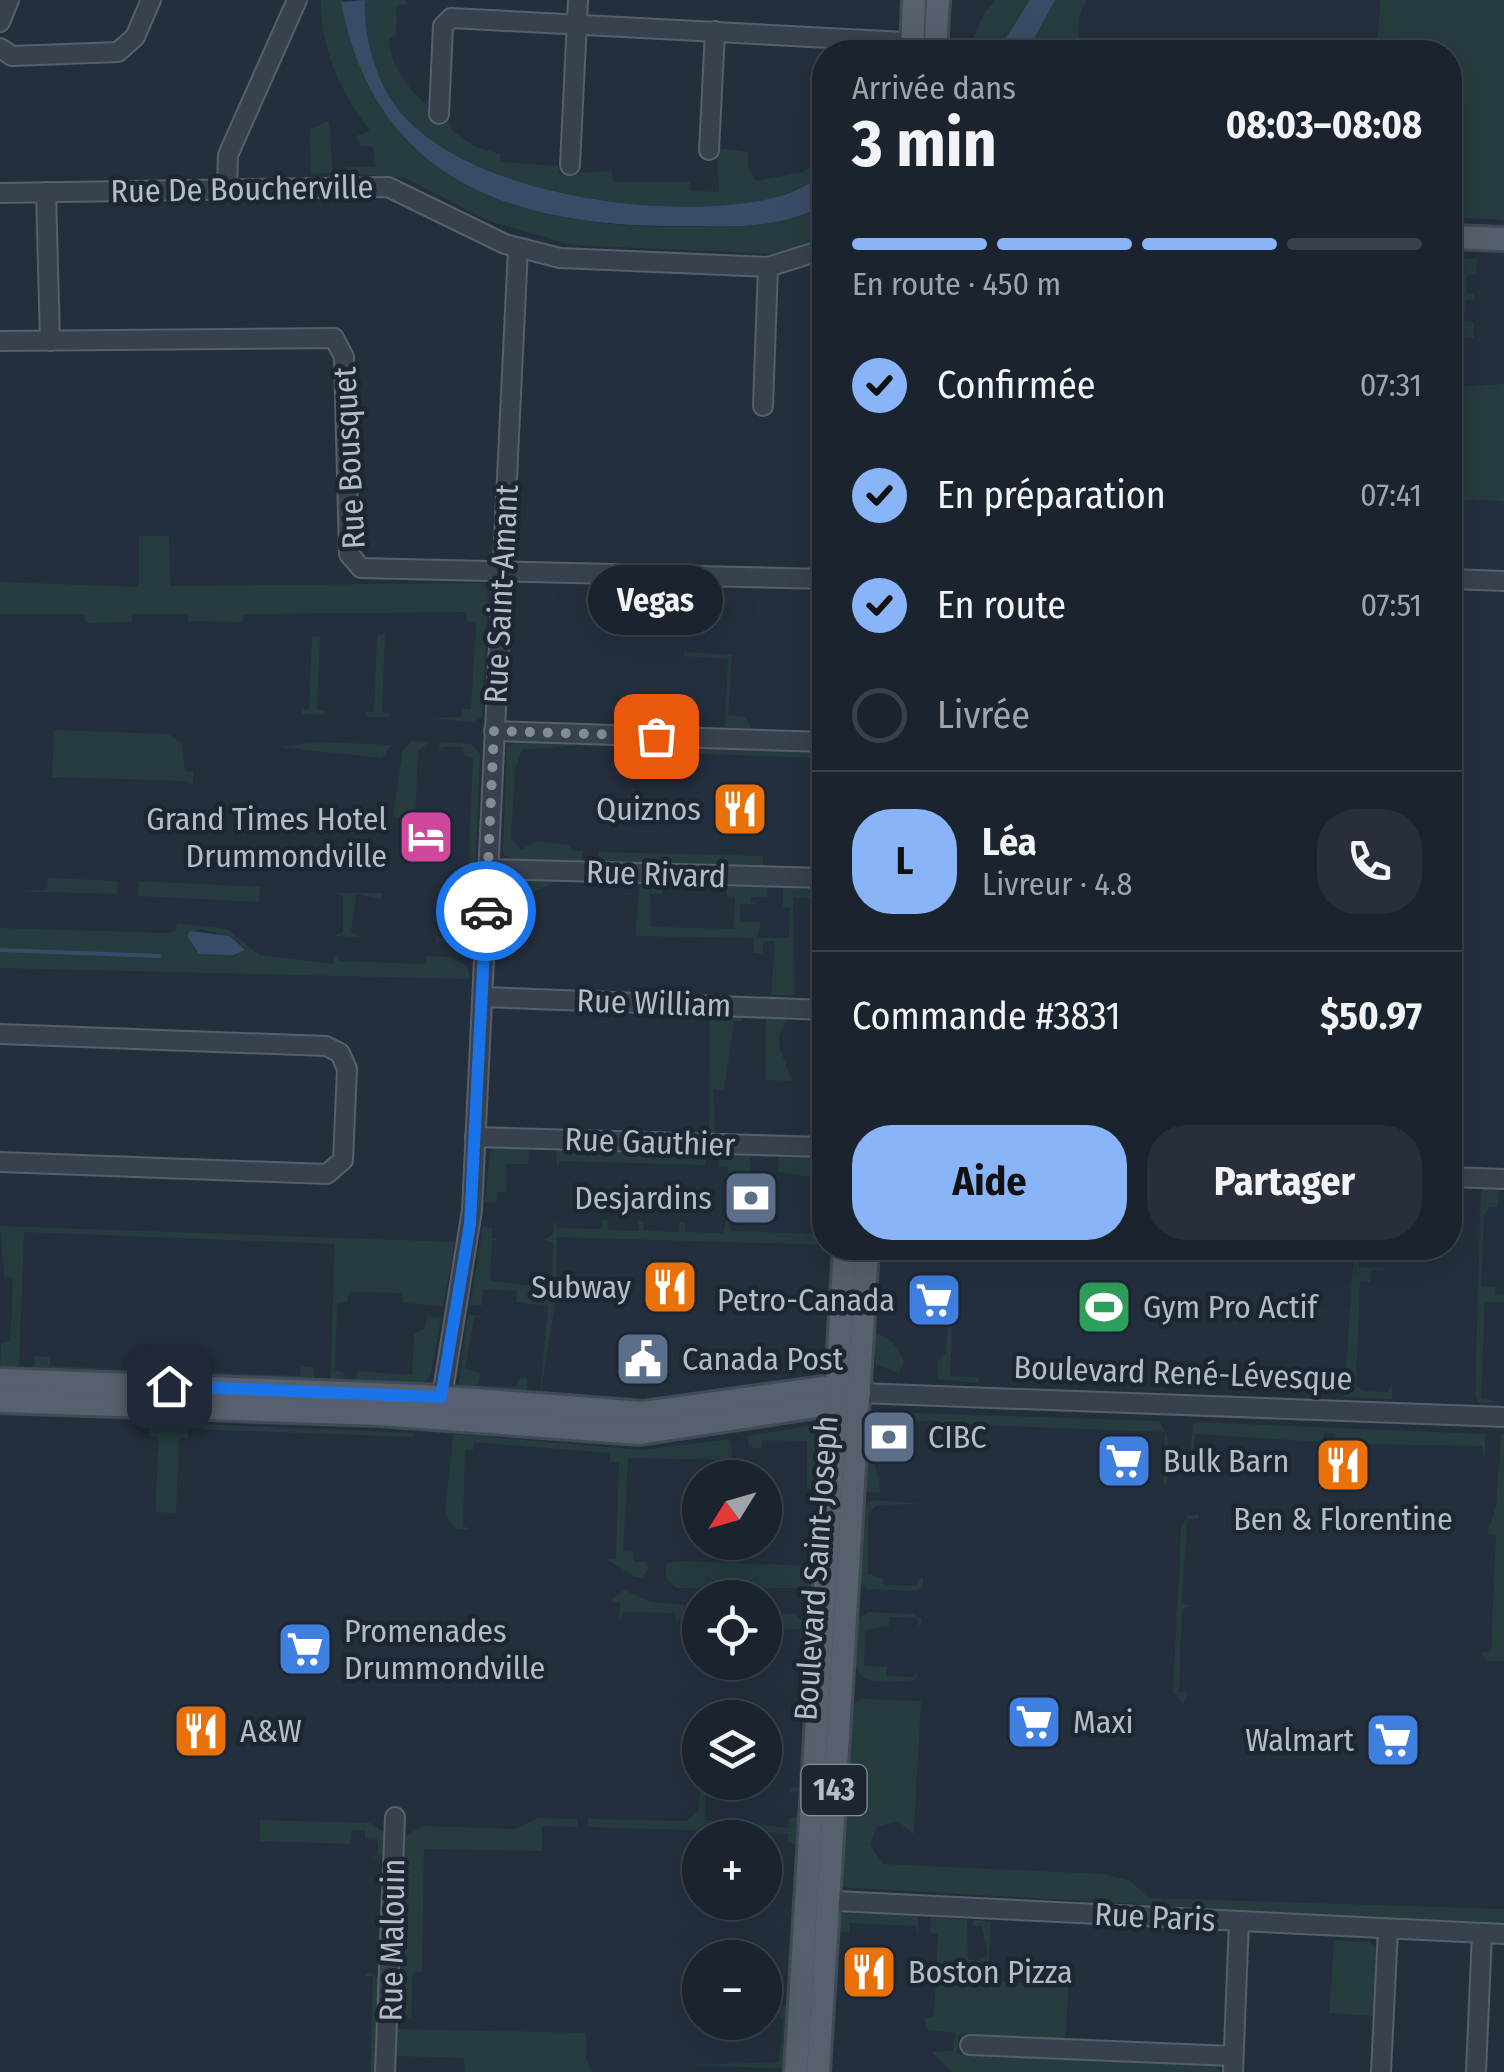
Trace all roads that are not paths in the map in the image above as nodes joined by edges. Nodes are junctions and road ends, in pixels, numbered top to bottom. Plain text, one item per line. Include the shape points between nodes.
1 (10, 0) edge
2 (151, 0) edge
3 (298, 0) edge
4 (578, 0) edge
5 (914, 0) edge
6 (938, 0) edge
7 (0, 22) edge
8 (577, 24) junction
9 (715, 32) junction
10 (820, 40) edge
11 (922, 40) edge
12 (926, 40) edge
13 (0, 48) edge
14 (439, 114) dead end
15 (709, 150) dead end
16 (570, 165) dead end
17 (226, 188) junction
18 (46, 192) junction
19 (0, 193) edge
20 (1462, 237) edge
21 (1504, 239) edge
22 (518, 248) junction
23 (812, 253) edge
24 (768, 267) junction
25 (50, 340) junction
26 (0, 341) edge
27 (762, 406) dead end
28 (502, 568) junction
29 (1462, 579) edge
30 (812, 580) edge
31 (1504, 581) edge
32 (494, 731) junction
33 (812, 742) edge
34 (488, 869) junction
35 (812, 878) edge
36 (483, 997) junction
37 (812, 1010) edge
38 (0, 1034) edge
39 (475, 1136) junction
40 (812, 1147) edge
41 (0, 1162) edge
42 (1462, 1177) edge
43 (1504, 1180) edge
44 (845, 1260) edge
45 (865, 1260) edge
46 (0, 1380) edge
47 (844, 1394) junction
48 (0, 1401) edge
49 (440, 1408) junction
50 (1504, 1417) edge
51 (395, 1817) dead end
52 (817, 1900) junction
53 (1239, 1921) junction
54 (1388, 1928) junction
55 (1482, 1933) junction
56 (1504, 1934) edge
57 (970, 2045) dead end
58 (1233, 2064) edge
59 (389, 2069) edge
60 (796, 2072) edge
61 (818, 2072) edge
62 (1381, 2072) edge
63 (1476, 2072) edge

1 - 7 street
2 - 13 street via 135,36 118,52 12,56
3 - 17 street via 228,156
4 - 8 street
5 - 11 main road
6 - 12 main road
8 - 9 street
8 - 14 street via 445,21
8 - 16 street
9 - 10 street
9 - 15 street
17 - 18 street, Rue De Boucherville
17 - 22 street, Rue De Boucherville via 388,187
18 - 19 street, Rue De Boucherville
18 - 25 street
20 - 21 main road
22 - 24 street, Rue De Boucherville via 560,258
22 - 28 street, Rue Saint-Amant
23 - 24 street, Rue De Boucherville
24 - 27 street
25 - 26 street, Rue Bousquet
25 - 28 street, Rue Bousquet via 334,338 344,357 352,562 368,569
28 - 30 street, Rue Bousquet
28 - 32 street, Rue Saint-Amant
29 - 31 street
32 - 33 street
32 - 34 street, Rue Saint-Amant
34 - 35 street, Rue Rivard
34 - 36 street, Rue Saint-Amant
36 - 37 street, Rue William
36 - 39 street, Rue Saint-Amant
38 - 41 street via 326,1046 340,1052 347,1069 344,1160 327,1174
39 - 40 street, Rue Gauthier
39 - 49 street, Rue Saint-Amant via 470,1224
42 - 43 street
44 - 47 main road, Boulevard Saint-Joseph / 143
45 - 47 main road, Boulevard Saint-Joseph / 143
46 - 49 main road, Boulevard René-Lévesque
47 - 49 main road, Boulevard René-Lévesque via 649,1413
47 - 50 street, Boulevard René-Lévesque
47 - 52 main road, Boulevard Saint-Joseph / 143
48 - 49 main road, Boulevard René-Lévesque
51 - 59 street, Rue Malouin
52 - 53 street, Rue Paris
52 - 60 main road, Boulevard Saint-Joseph / 143
52 - 61 main road, Boulevard Saint-Joseph / 143
53 - 54 street, Rue Paris
53 - 58 street
54 - 55 street, Rue Paris
54 - 62 street
55 - 56 street, Rue Paris
55 - 63 street
57 - 58 street

